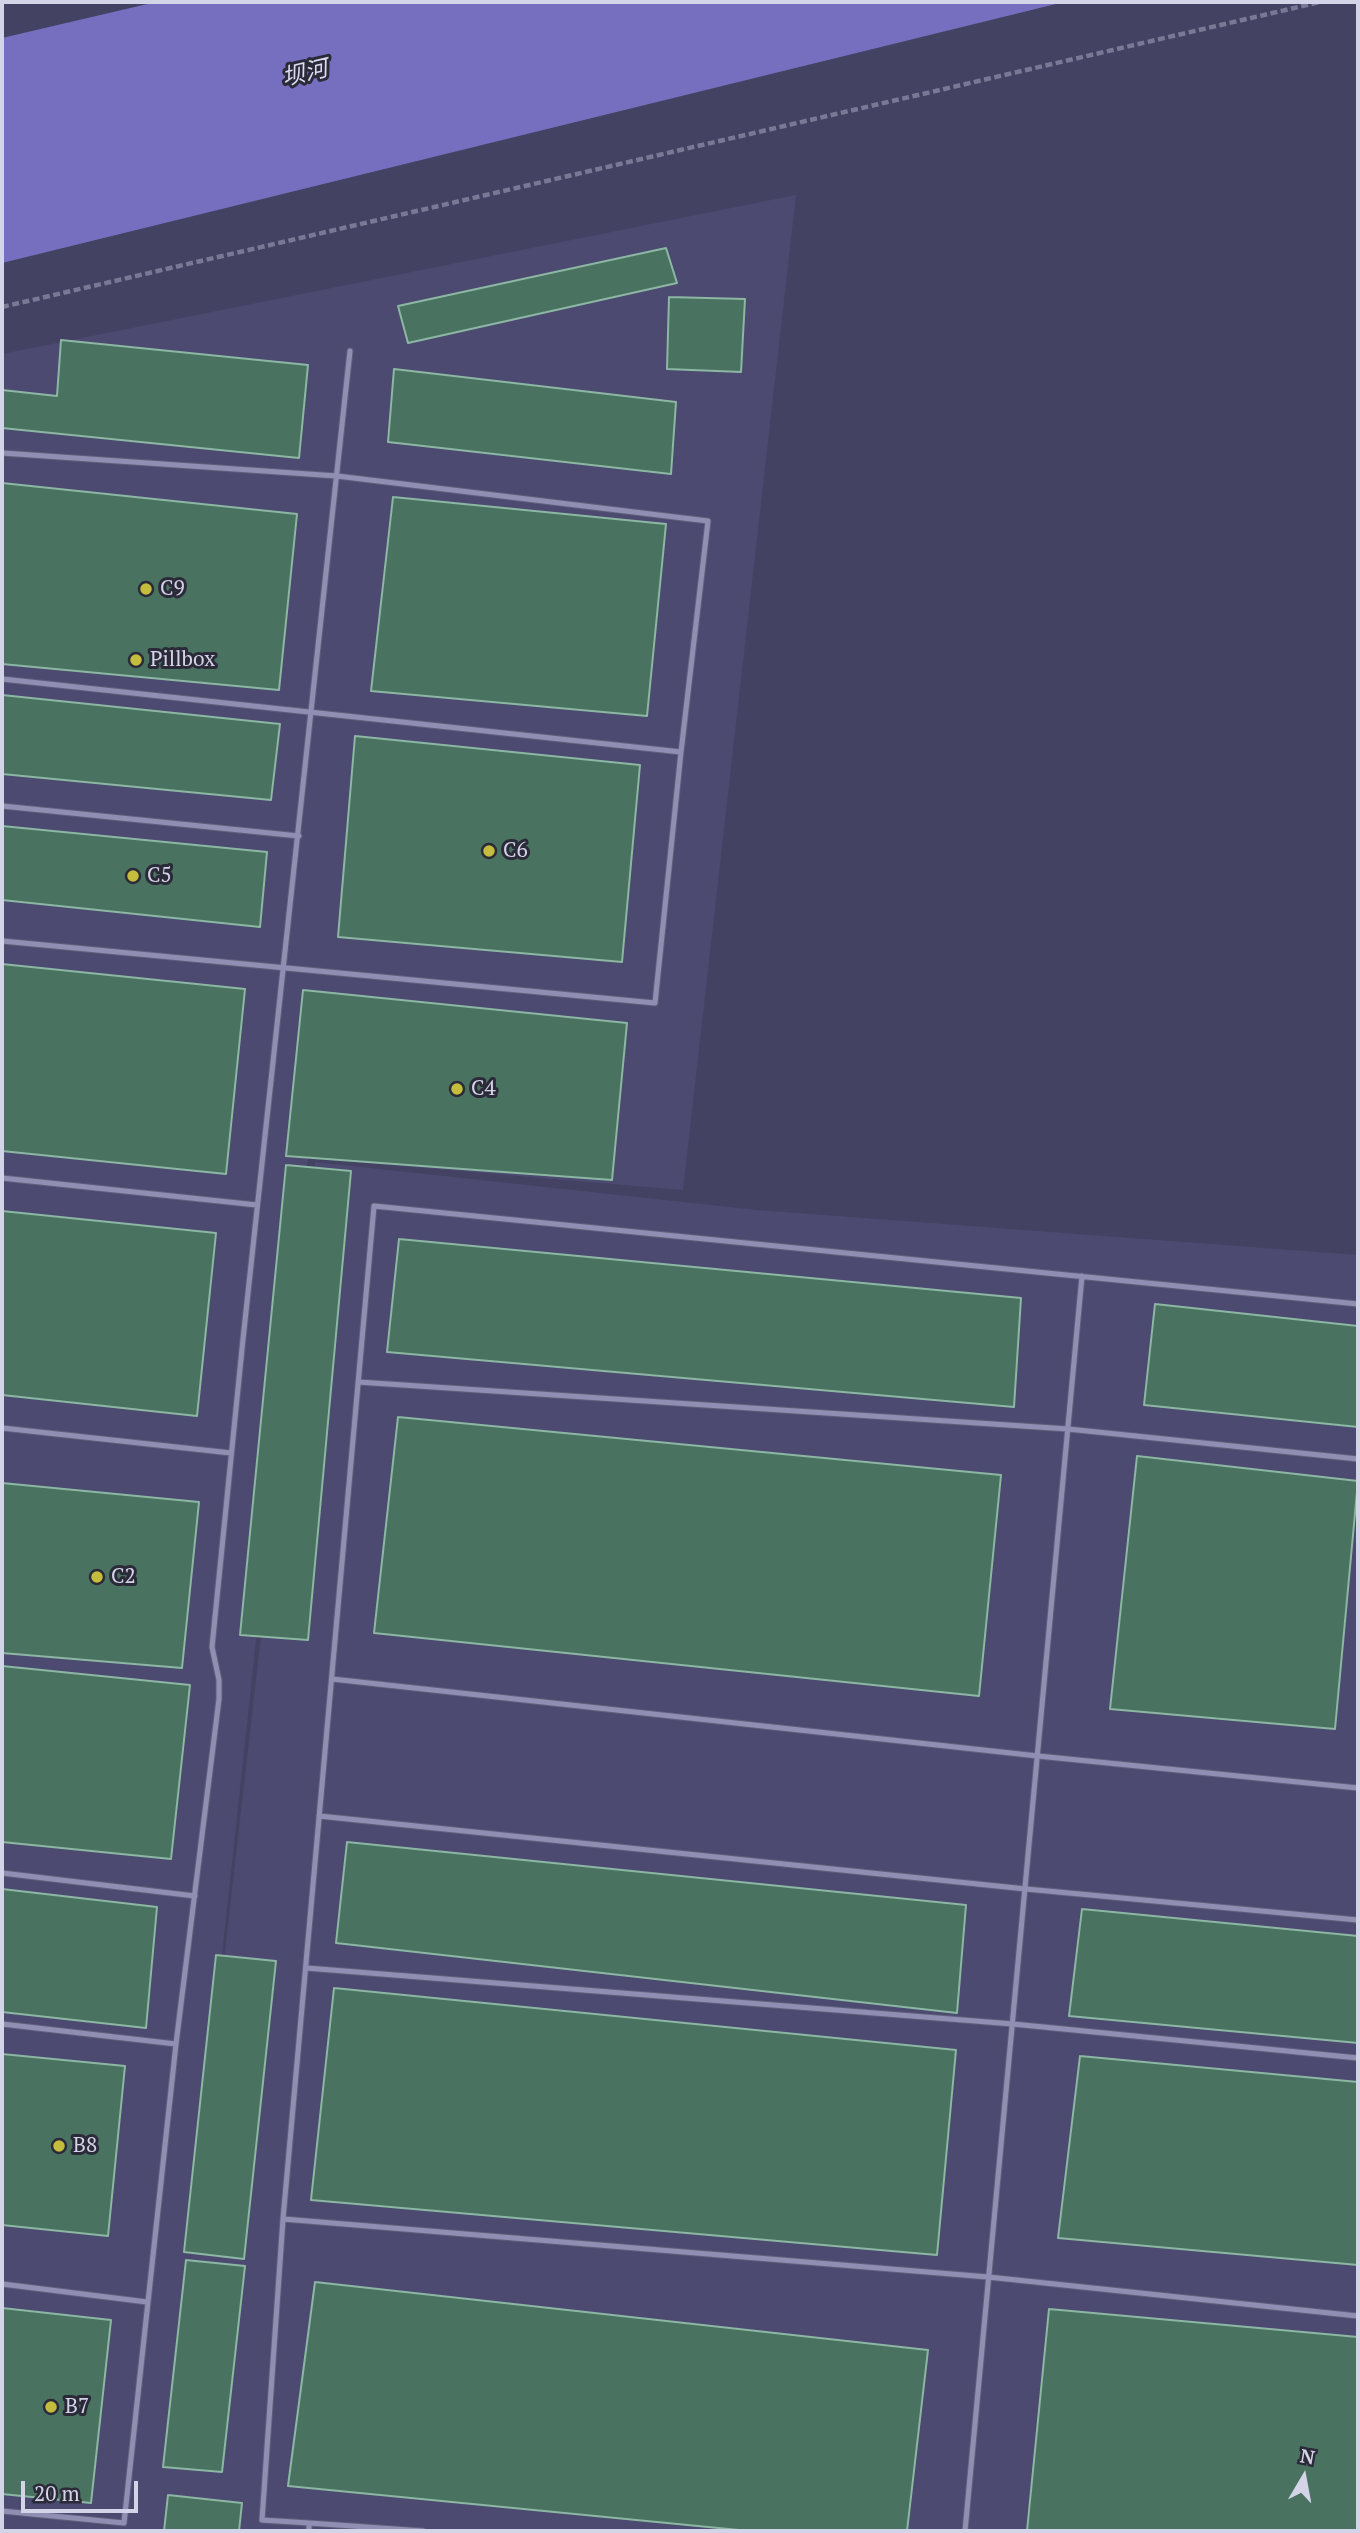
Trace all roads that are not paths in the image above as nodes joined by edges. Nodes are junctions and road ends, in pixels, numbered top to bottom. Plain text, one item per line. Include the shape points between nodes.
1 (350, 351) dead end
2 (2, 453) edge
3 (337, 476) junction
4 (2, 679) edge
5 (312, 713) junction
6 (681, 752) junction
7 (2, 806) edge
8 (299, 836) junction
9 (2, 941) edge
10 (284, 969) junction
11 (2, 1178) edge
12 (257, 1205) junction
13 (1082, 1276) junction
14 (1358, 1304) edge
15 (358, 1382) junction
16 (2, 1428) edge
17 (1068, 1429) junction
18 (231, 1453) junction
19 (1358, 1459) edge
20 (332, 1679) junction
21 (1038, 1756) junction
22 (1358, 1788) edge
23 (319, 1816) junction
24 (2, 1874) edge
25 (1026, 1889) junction
26 (195, 1896) junction
27 (1358, 1920) edge
28 (306, 1969) junction
29 (2, 2024) edge
30 (1013, 2024) junction
31 (176, 2044) junction
32 (1358, 2057) edge
33 (283, 2219) junction
34 (988, 2277) junction
35 (2, 2284) edge
36 (147, 2302) junction
37 (1358, 2316) edge
38 (2, 2511) edge
39 (309, 2523) junction
40 (309, 2531) edge
41 (424, 2531) edge
42 (965, 2531) edge

1 - 3 lane
2 - 3 lane
3 - 5 lane
3 - 6 lane via 708,521
4 - 5 lane
5 - 6 lane
5 - 8 lane
6 - 10 lane via 655,1003
7 - 8 lane
8 - 10 lane
9 - 10 lane
10 - 12 lane
11 - 12 lane
12 - 18 lane
13 - 14 lane
13 - 15 lane via 374,1206
13 - 17 lane
15 - 17 lane
15 - 20 lane
16 - 18 lane
17 - 19 lane
17 - 21 lane
18 - 26 lane via 212,1647 219,1699
20 - 21 lane
20 - 23 lane
21 - 22 lane
21 - 25 lane
23 - 25 lane
23 - 28 lane
24 - 26 lane
25 - 27 lane
25 - 30 lane
26 - 31 lane
28 - 30 lane
28 - 33 lane
29 - 31 lane
30 - 32 lane
30 - 34 lane
31 - 36 lane
33 - 34 lane
33 - 39 lane via 262,2520
34 - 37 lane
34 - 42 lane
35 - 36 lane
36 - 38 lane via 124,2523
39 - 40 lane
39 - 41 lane

